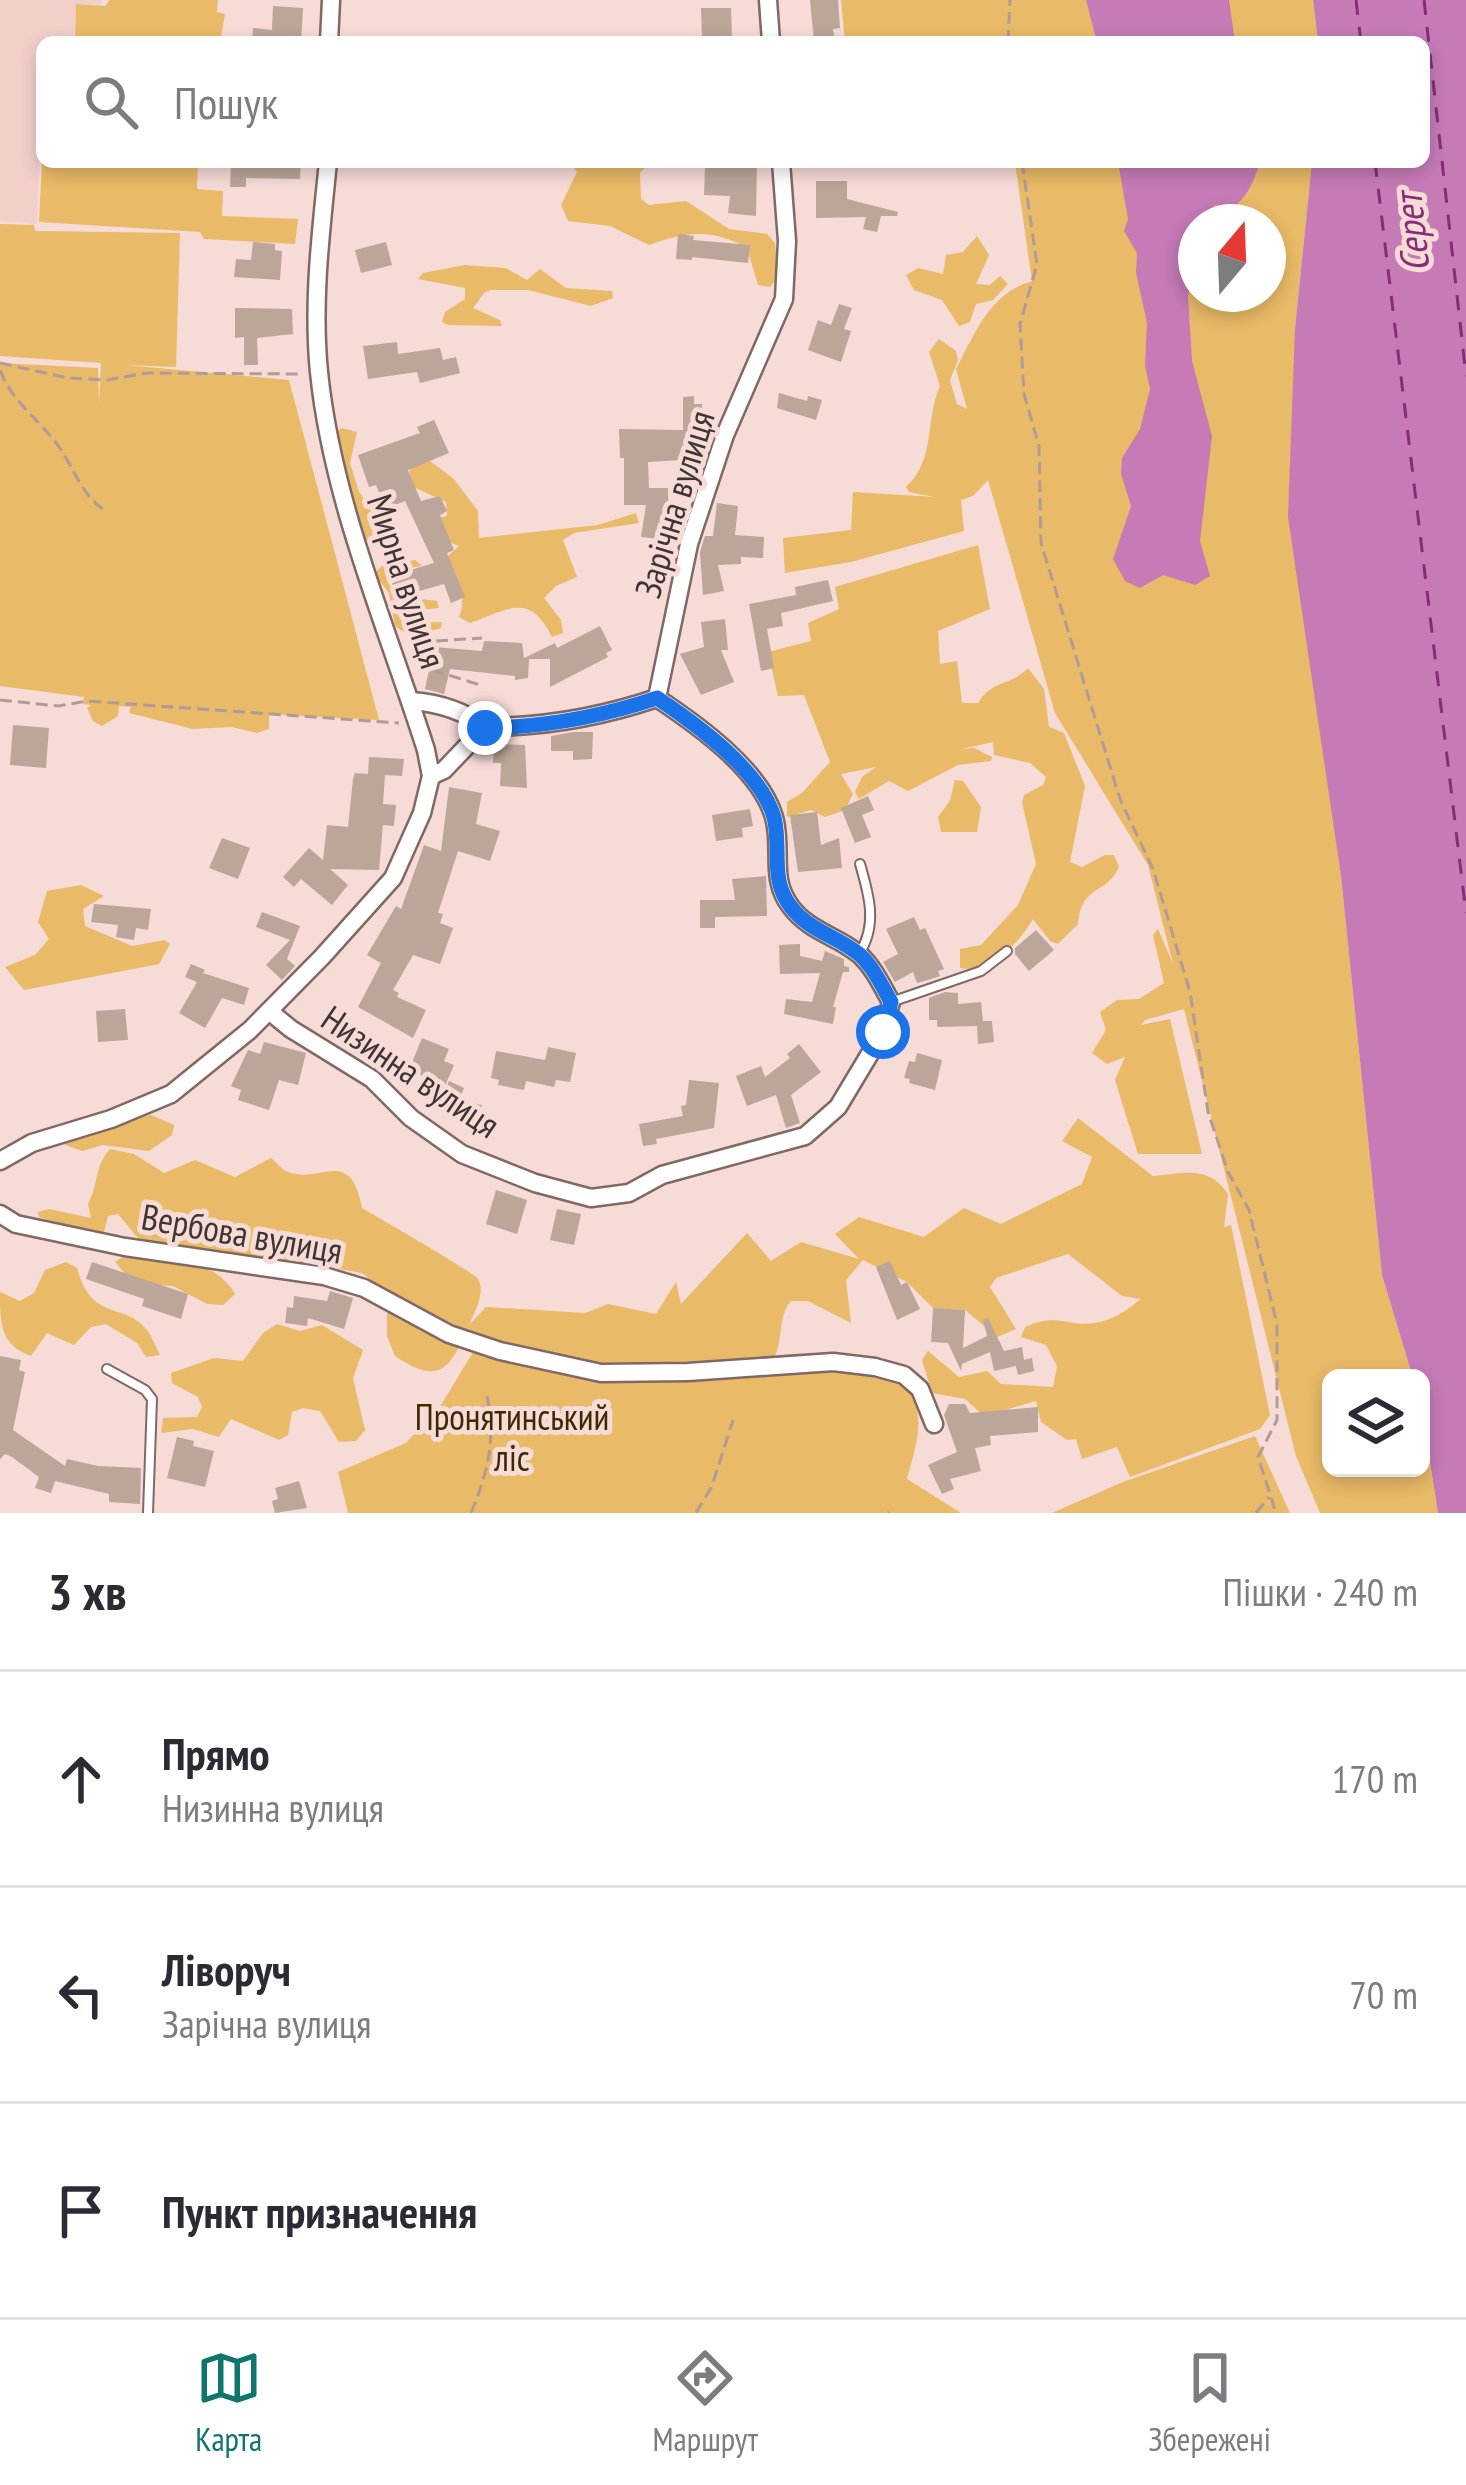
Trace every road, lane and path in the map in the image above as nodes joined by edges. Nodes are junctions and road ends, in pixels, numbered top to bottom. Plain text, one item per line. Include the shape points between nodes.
1 (331, 0) edge
2 (768, 0) edge
3 (1010, 0) edge
4 (329, 36) edge
5 (771, 36) edge
6 (1008, 36) edge
7 (327, 168) edge
8 (782, 168) edge
9 (1023, 168) edge
10 (0, 366) edge
11 (320, 374) junction
12 (103, 509) dead end
13 (482, 638) dead end
14 (430, 654) dead end
15 (418, 656) junction
16 (408, 658) dead end
17 (480, 685) dead end
18 (657, 698) junction
19 (0, 700) edge
20 (412, 701) junction
21 (404, 723) dead end
22 (485, 728) junction
23 (431, 776) junction
24 (860, 864) dead end
25 (1006, 951) dead end
26 (859, 954) junction
27 (891, 1002) junction
28 (269, 1011) junction
29 (0, 1161) edge
30 (0, 1214) edge
31 (107, 1369) dead end
32 (486, 1392) dead end
33 (733, 1420) dead end
34 (934, 1424) dead end
35 (1270, 1495) junction
36 (148, 1513) edge
37 (471, 1513) edge
38 (696, 1513) edge
39 (1256, 1513) edge
40 (1276, 1513) edge

1 - 4 street
2 - 5 street
3 - 6 path
7 - 11 street, Мирна вулиця via 315,292
8 - 18 street, Зарічна вулиця via 784,299 724,435 689,544
9 - 35 path via 1037,264 1020,324 1024,394 1040,446 1042,543 1120,799 1190,992 1208,1112 1249,1210 1276,1324 1277,1420 1258,1457
10 - 11 path via 107,380
10 - 12 path via 5,385
11 - 20 street, Мирна вулиця via 341,484
13 - 15 path via 434,641 417,646
14 - 15 path
15 - 16 path
15 - 17 path via 420,666
18 - 22 street via 613,713
18 - 26 street via 706,731 761,791 774,818 777,883 790,907
19 - 21 path
20 - 22 street
20 - 23 street, Мирна вулиця
22 - 23 street
23 - 28 street via 393,878
24 - 26 lane via 872,915
25 - 27 lane via 981,971
26 - 27 street
27 - 28 street, Низинна вулиця via 883,1032 838,1107 805,1136 662,1175 629,1193 590,1198 462,1154 372,1079
28 - 29 street via 171,1094
30 - 34 street, Вербова вулиця via 104,1243 324,1276 500,1352 602,1373 875,1367 920,1389
31 - 36 lane via 152,1399
32 - 37 path via 491,1454
33 - 38 path
35 - 39 path
35 - 40 path

